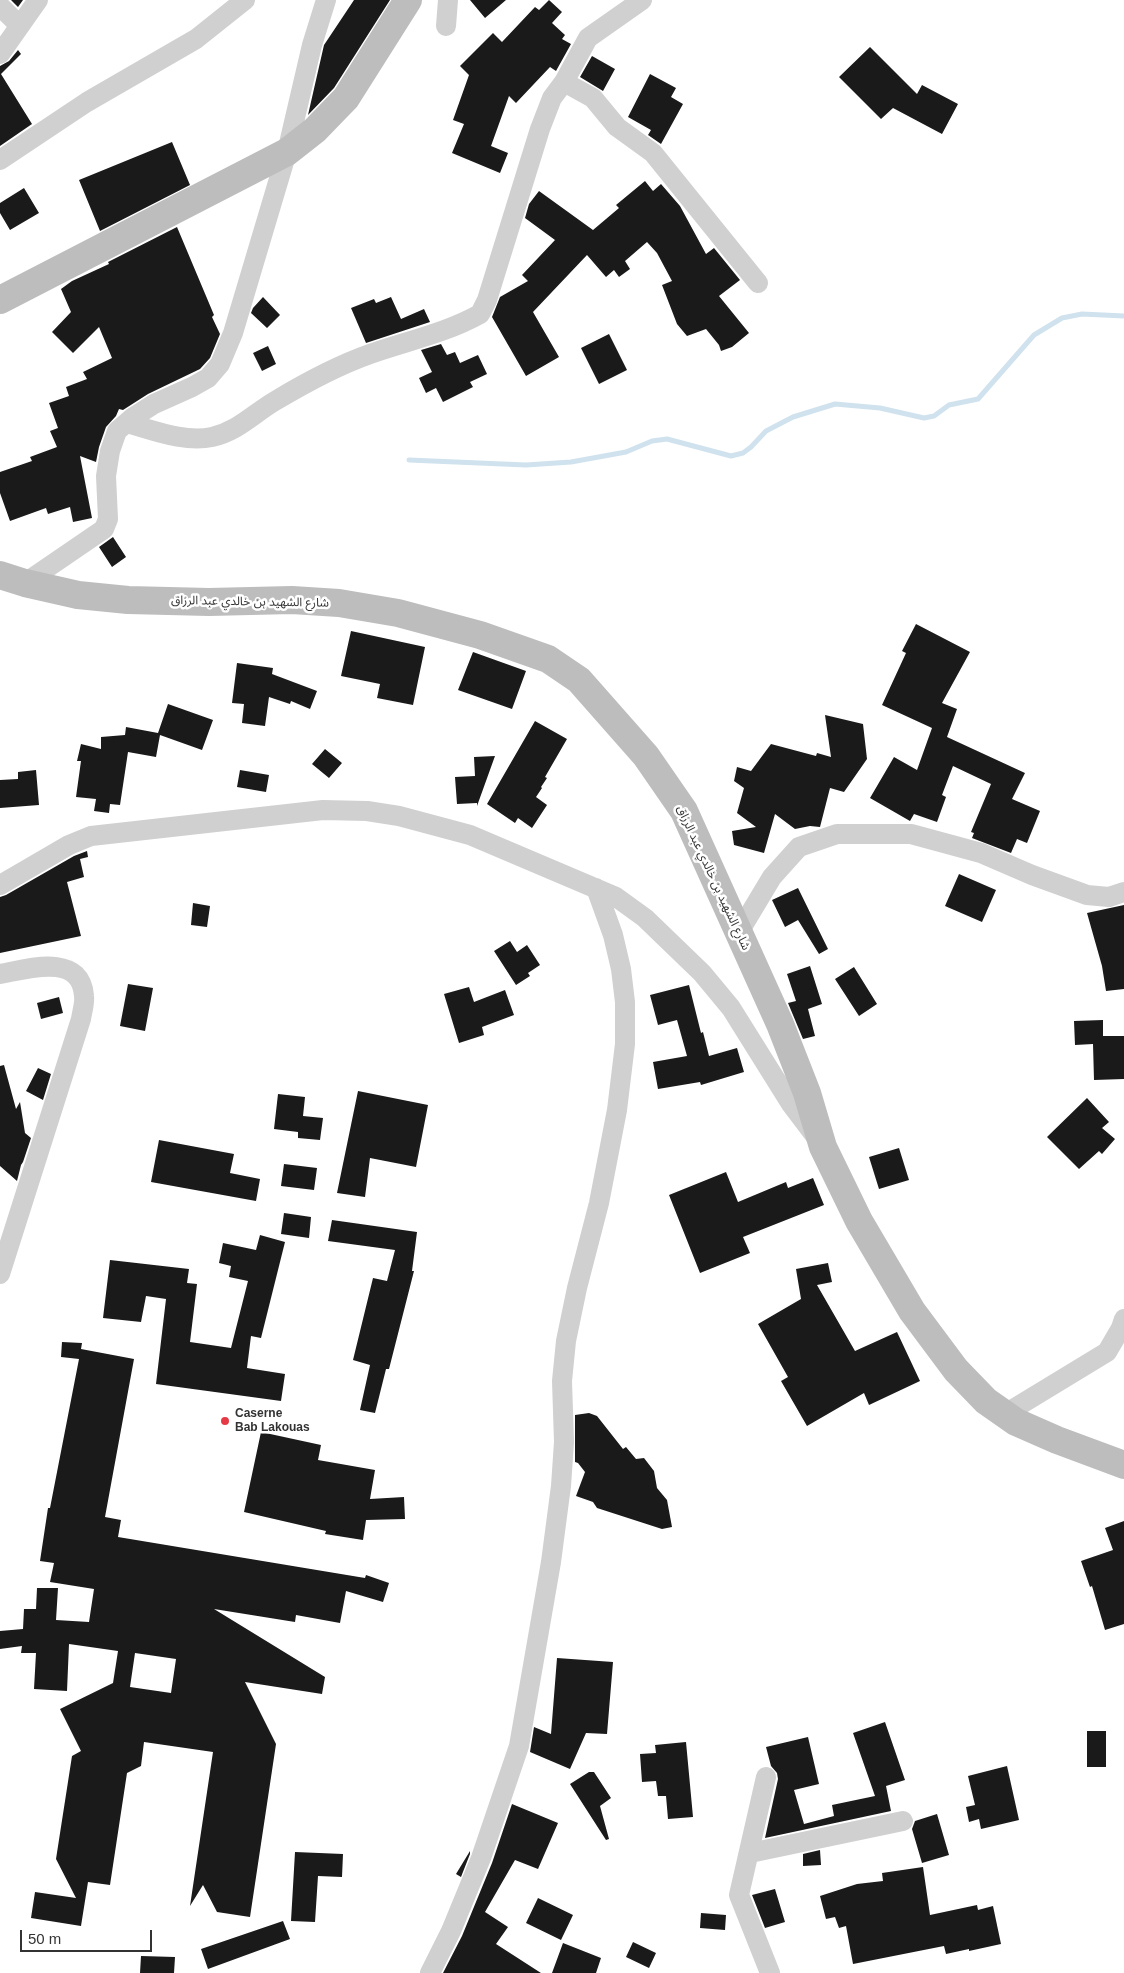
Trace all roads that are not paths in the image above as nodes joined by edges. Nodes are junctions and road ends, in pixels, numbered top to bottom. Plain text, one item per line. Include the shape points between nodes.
1 (38, 0) edge
2 (245, 0) edge
3 (326, 0) edge
4 (408, 0) edge
5 (448, 0) edge
6 (642, 0) edge
7 (0, 6) edge
8 (19, 25) junction
9 (446, 26) dead end
10 (0, 54) edge
11 (564, 82) junction
12 (287, 152) junction
13 (0, 160) edge
14 (758, 284) dead end
15 (0, 300) edge
16 (127, 423) junction
17 (12, 579) edge
18 (0, 885) edge
19 (596, 888) junction
20 (1124, 892) edge
21 (739, 932) junction
22 (0, 974) edge
23 (823, 1146) junction
24 (0, 1274) edge
25 (1124, 1319) edge
26 (1005, 1414) junction
27 (1124, 1465) edge
28 (766, 1777) dead end
29 (903, 1821) dead end
30 (750, 1853) junction
31 (430, 1973) edge
32 (770, 1973) edge

1 - 8 street
2 - 13 street via 196,39 87,102
3 - 12 street
4 - 12 main road via 346,98 315,130
5 - 9 street
6 - 11 street via 588,38
7 - 8 street
8 - 10 street
11 - 14 street via 593,98 617,127 653,153
11 - 16 street via 552,98 540,129 480,314 438,332 337,366 272,403 236,429 211,437 186,437
12 - 15 main road
12 - 16 street via 233,334 220,364 208,378 154,404
16 - 17 street via 118,431 110,452 106,476 108,519 104,529
17 - 21 main road, شارع الشهيد بن خالدي عبد الرزاق via 78,595 128,600 338,603 398,613 480,634 548,659 579,680 646,756 684,811
18 - 19 street via 69,845 91,836 323,810 399,816 470,835
19 - 23 street via 616,896 645,918 702,973 731,1008 791,1104
19 - 31 street via 621,969 625,1044 617,1110 599,1203 576,1288 566,1341 562,1381 564,1442 551,1562 519,1746 482,1858
20 - 21 street via 1109,897 1087,895 981,853 910,834 837,834 798,847 772,877
21 - 23 main road, شارع الشهيد بن خالدي عبد الرزاق via 780,1024 807,1093
22 - 24 street via 39,966 63,967 79,978 84,995 81,1019
23 - 26 main road, شارع الشهيد بن خالدي عبد الرزاق via 859,1221 912,1311 956,1370 986,1401
25 - 26 street via 1107,1352
26 - 27 main road, شارع الشهيد بن خالدي عبد الرزاق via 1057,1440
28 - 30 street
29 - 30 street
30 - 32 street via 739,1895

